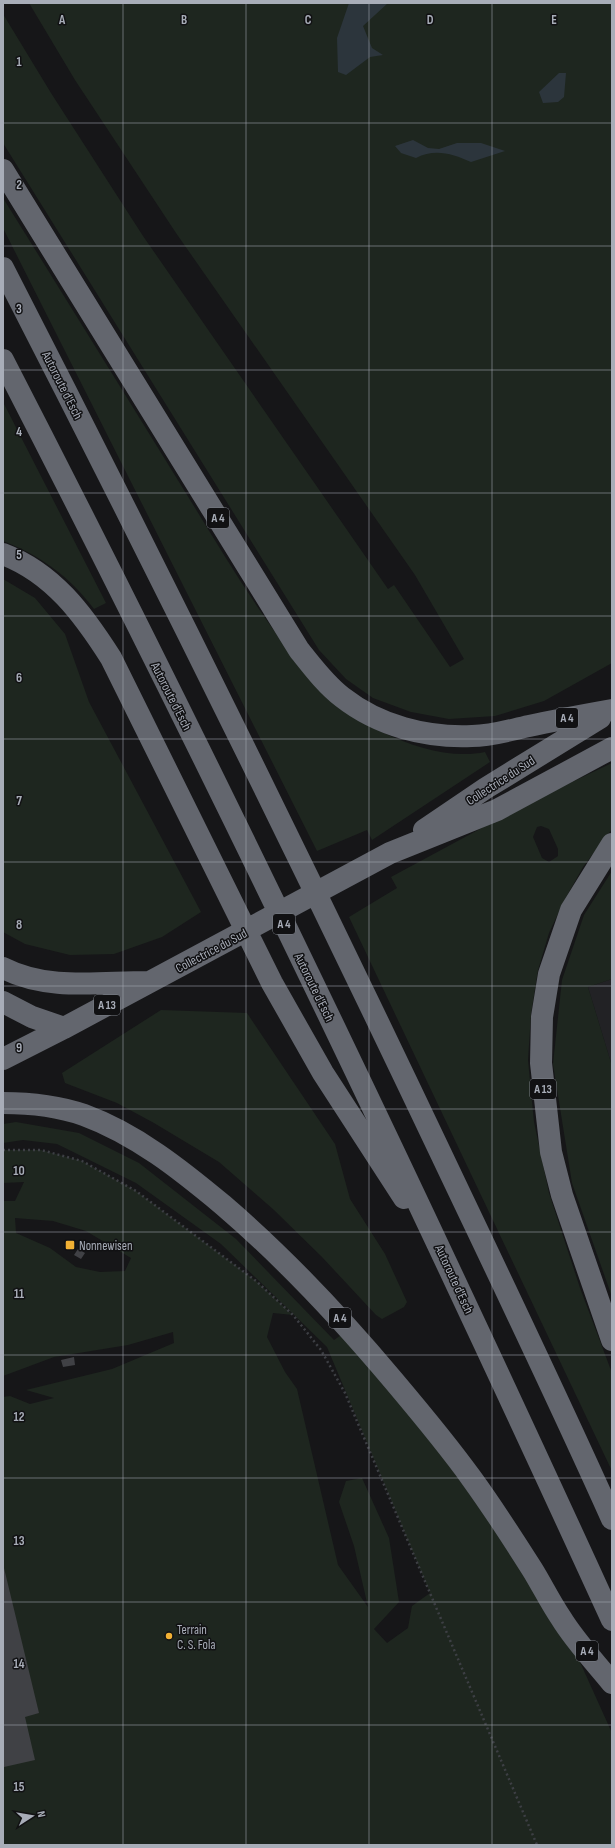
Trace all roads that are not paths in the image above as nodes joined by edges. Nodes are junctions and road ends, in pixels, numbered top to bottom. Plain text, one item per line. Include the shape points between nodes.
1 (3, 170) edge
2 (3, 268) edge
3 (3, 360) edge
4 (3, 554) edge
5 (612, 710) edge
6 (612, 748) edge
7 (612, 844) edge
8 (390, 853) junction
9 (3, 968) edge
10 (151, 982) junction
11 (3, 1002) edge
12 (64, 1028) junction
13 (31, 1046) junction
14 (3, 1059) edge
15 (3, 1069) edge
16 (3, 1103) edge
17 (454, 1276) junction
18 (612, 1340) edge
19 (612, 1519) edge
20 (612, 1620) edge
21 (612, 1683) edge

1 - 5 highway, A 4 via 299,650 341,696 373,716 400,727 443,736 499,733
2 - 19 highway, Autoroute d'Esch via 294,848
3 - 17 highway, Autoroute d'Esch / A 4 via 200,752
4 - 17 highway, A 4 via 53,583 74,604 111,658 272,983 323,1073
5 - 8 highway, Collectrice du Sud / A 13 via 486,788
6 - 8 highway, Collectrice du Sud / A 13 via 497,810
7 - 18 highway, A 13 via 571,910 549,974 542,1017 541,1063 551,1152 562,1195
8 - 10 highway, Collectrice du Sud / A 13
9 - 10 highway via 34,980 60,984
10 - 12 highway, Collectrice du Sud / A 13
11 - 12 highway via 32,1017
12 - 13 highway, Collectrice du Sud / A 13
13 - 14 highway, Collectrice du Sud / A 13
13 - 15 highway, Collectrice du Sud / A 13
16 - 21 highway, A 4 via 55,1107 120,1131 158,1154 199,1185 281,1259 350,1329 441,1438 472,1479 562,1620
17 - 20 highway, Autoroute d'Esch / A 4

